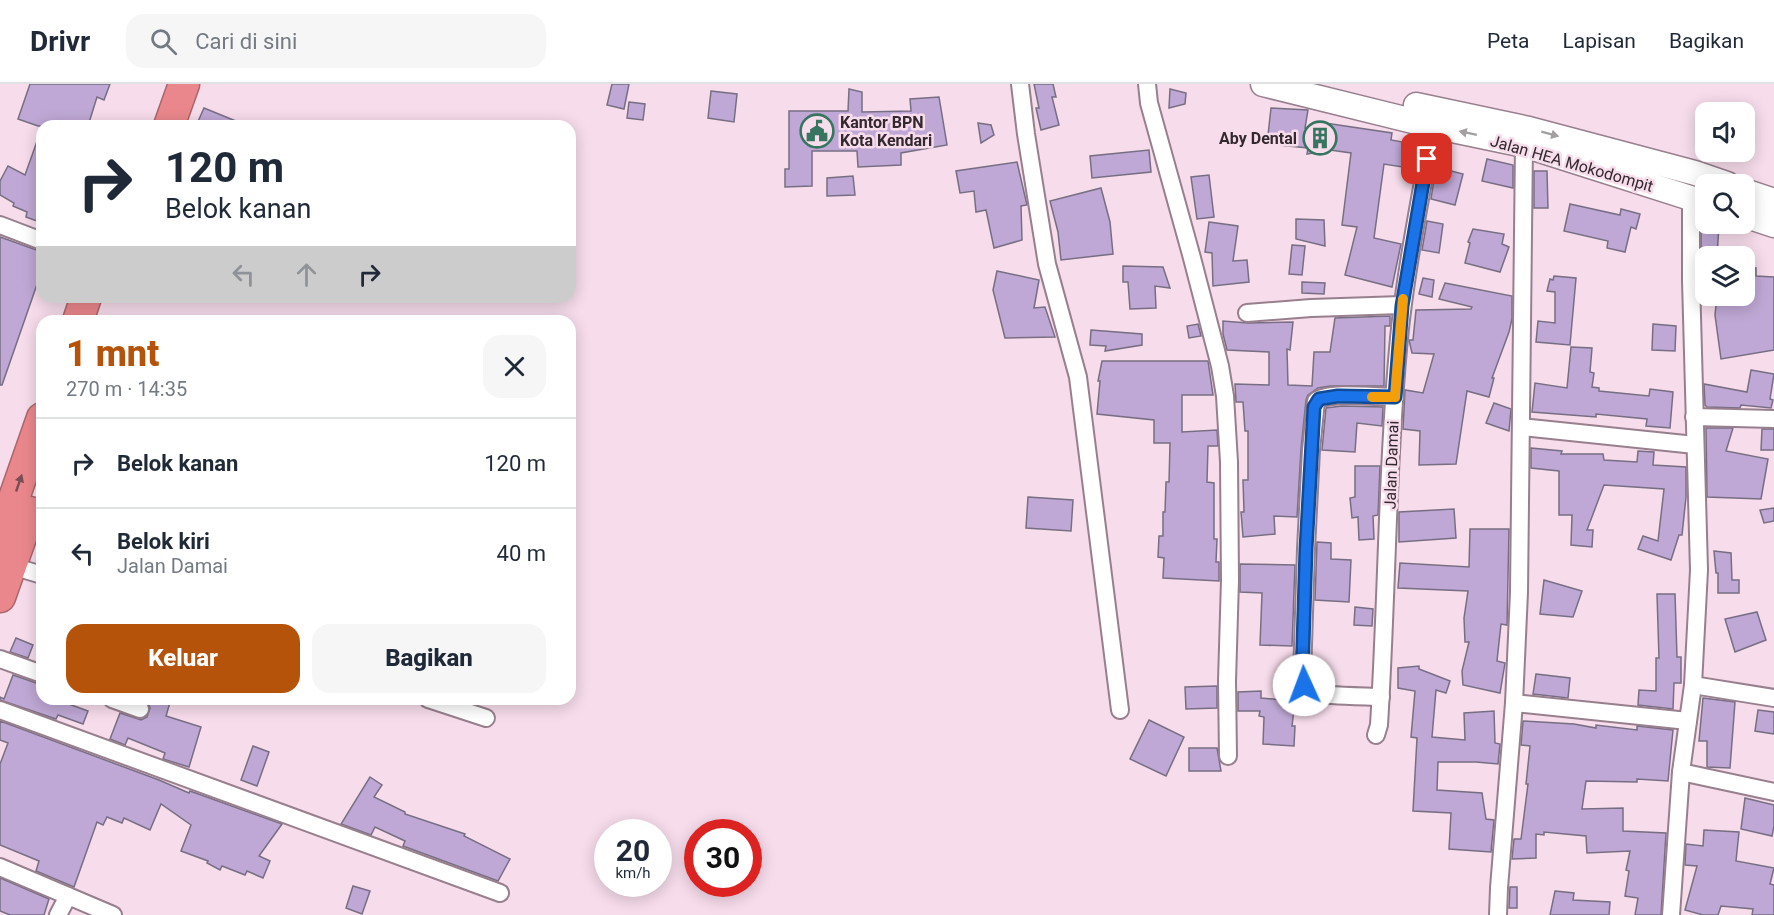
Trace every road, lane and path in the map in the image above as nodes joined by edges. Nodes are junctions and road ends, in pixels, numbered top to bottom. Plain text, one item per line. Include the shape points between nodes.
1 (164, 84) edge
2 (184, 84) edge
3 (1020, 84) edge
4 (1147, 84) edge
5 (1263, 84) edge
6 (1329, 84) edge
7 (151, 120) edge
8 (171, 120) edge
9 (1433, 126) junction
10 (1524, 145) junction
11 (1691, 172) junction
12 (1697, 174) edge
13 (1695, 188) edge
14 (1755, 194) edge
15 (1695, 199) edge
16 (1774, 201) edge
17 (1755, 219) edge
18 (0, 225) edge
19 (1774, 225) edge
20 (1697, 234) edge
21 (36, 239) edge
22 (1402, 306) junction
23 (1247, 313) dead end
24 (1395, 397) junction
25 (1694, 417) junction
26 (1774, 419) edge
27 (1522, 427) junction
28 (36, 435) edge
29 (1695, 446) junction
30 (36, 494) edge
31 (0, 538) edge
32 (36, 576) edge
33 (4, 584) edge
34 (0, 659) edge
35 (36, 672) edge
36 (1693, 685) junction
37 (1381, 697) junction
38 (1774, 698) edge
39 (1514, 703) junction
40 (129, 705) edge
41 (446, 705) edge
42 (140, 709) dead end
43 (0, 710) edge
44 (1120, 710) dead end
45 (486, 718) dead end
46 (1688, 721) junction
47 (1376, 735) dead end
48 (1228, 756) dead end
49 (1681, 772) junction
50 (1774, 792) edge
51 (0, 867) edge
52 (500, 893) dead end
53 (68, 896) junction
54 (1676, 914) edge
55 (58, 915) edge
56 (113, 915) edge
57 (1498, 915) edge

1 - 7 highway
2 - 8 highway
3 - 44 street via 1047,264 1078,377
4 - 48 street via 1220,366 1227,407
5 - 9 street, Jalan HEA Mokodompit
6 -> 11 street, Jalan HEA Mokodompit via 1529,129
10 -> 9 street, Jalan HEA Mokodompit
9 - 22 street, Jalan Damai
10 - 15 street, Jalan HEA Mokodompit
10 - 27 street
11 - 12 street, Jalan HEA Mokodompit
11 - 13 street
14 - 16 street
17 - 19 street
18 - 21 street
20 - 25 street
22 - 23 street
22 - 24 street, Jalan Damai
24 - 37 street, Jalan Damai
24 - 37 street via 1338,396 1316,401 1306,549 1304,685 1319,694
25 - 26 street
25 - 29 street
27 - 29 street
27 - 39 street
31 -> 28 highway
29 - 36 street via 1699,570
30 - 33 highway
32 - 33 street
34 - 35 street
36 - 38 street
36 - 46 street
37 - 47 street, Jalan Damai
39 - 46 street
39 - 57 street
40 - 42 street
41 - 45 street
43 - 52 street
46 - 49 street
49 - 50 street
49 - 54 street
51 - 53 street
53 - 55 street
53 - 56 street

